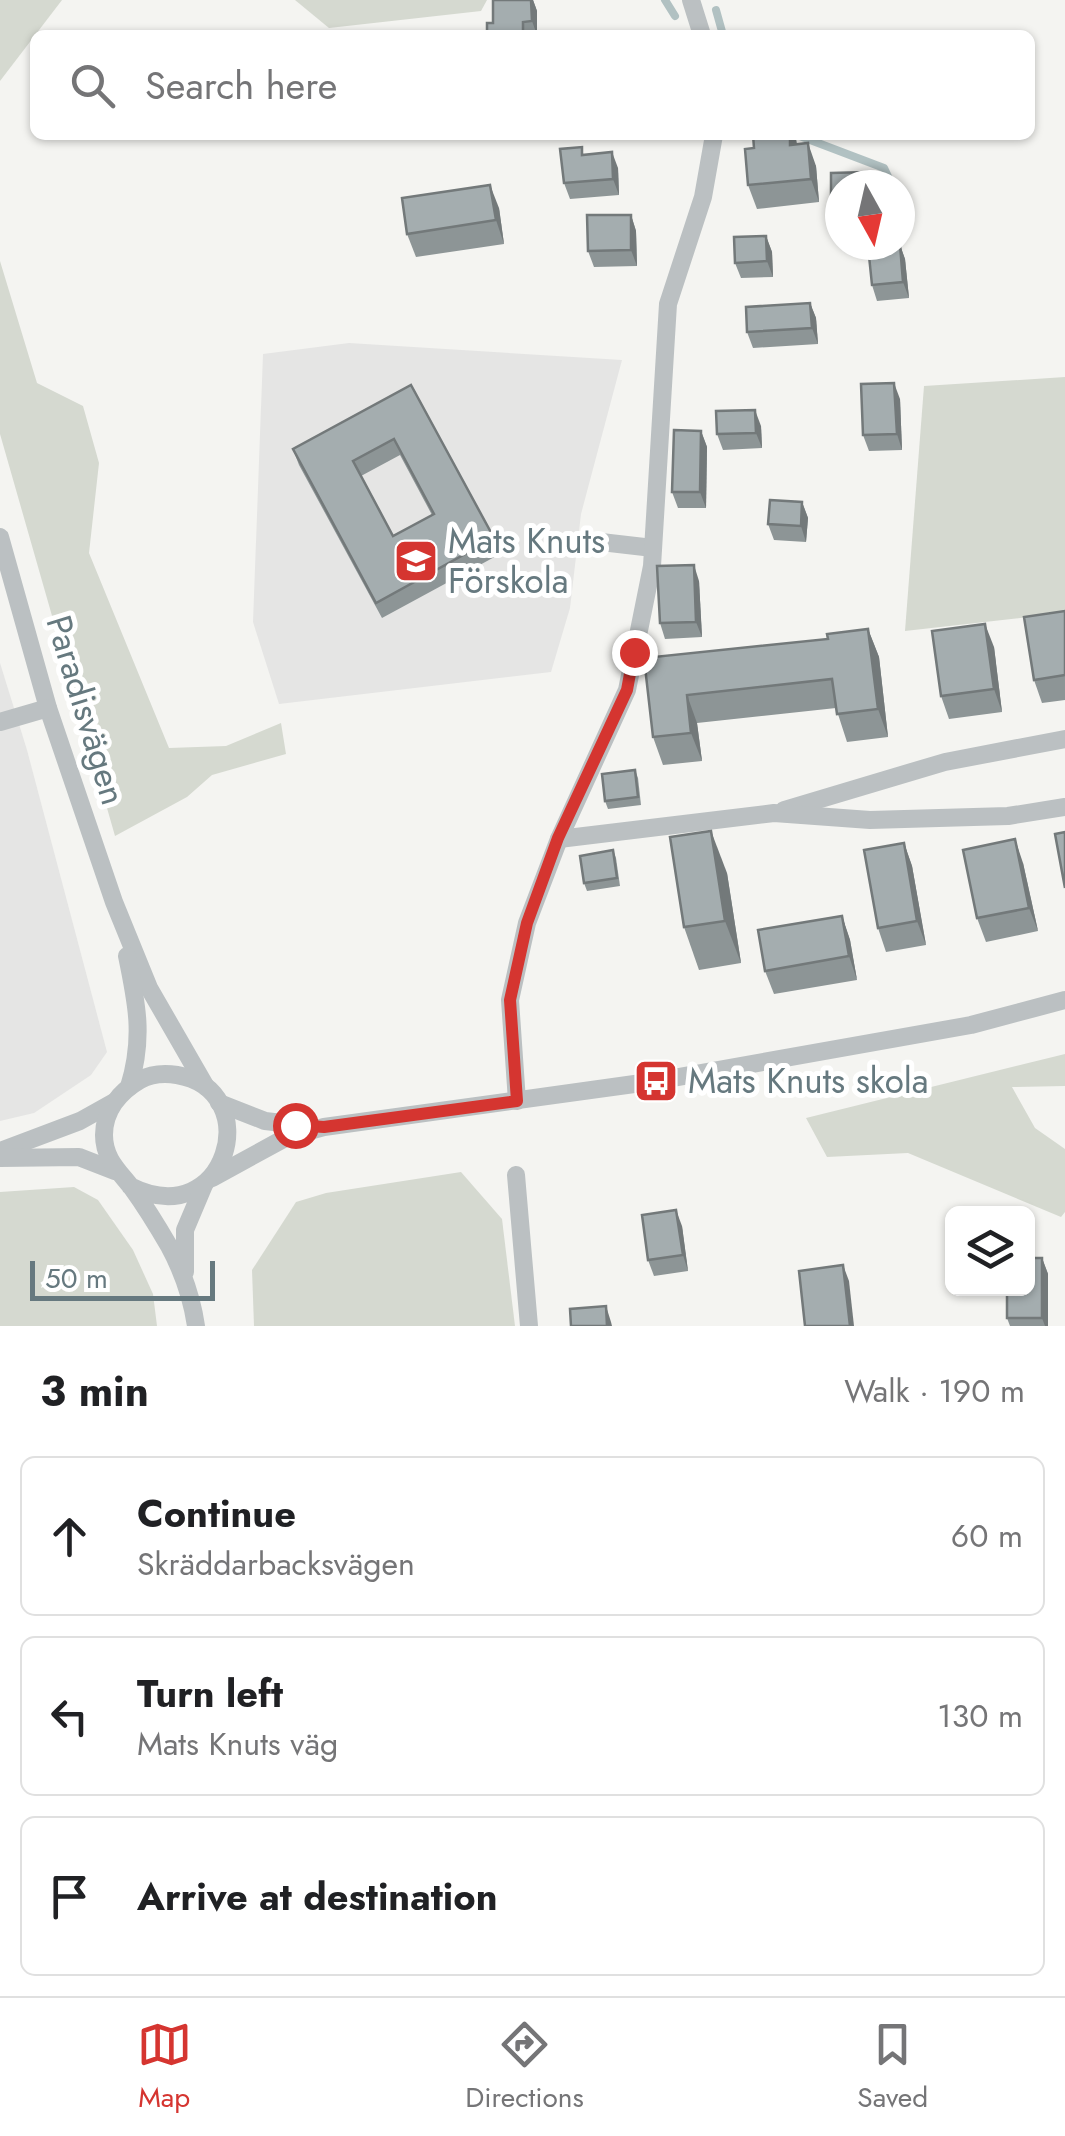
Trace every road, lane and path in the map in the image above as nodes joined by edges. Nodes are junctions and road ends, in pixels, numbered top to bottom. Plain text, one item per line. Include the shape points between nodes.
1 (691, 0) edge
2 (700, 30) edge
3 (713, 140) edge
4 (0, 536) edge
5 (602, 542) dead end
6 (653, 548) junction
7 (48, 708) junction
8 (0, 722) edge
9 (1065, 739) edge
10 (1065, 807) edge
11 (774, 813) junction
12 (558, 838) junction
13 (114, 902) junction
14 (1065, 1000) edge
15 (129, 1086) junction
16 (206, 1088) junction
17 (517, 1101) junction
18 (114, 1102) junction
19 (220, 1103) junction
20 (324, 1127) junction
21 (0, 1154) edge
22 (115, 1171) junction
23 (516, 1175) dead end
24 (208, 1181) junction
25 (130, 1186) junction
26 (186, 1287) junction
27 (196, 1326) edge
28 (530, 1326) edge

1 - 2 street
3 - 6 street via 703,198 668,304
4 - 7 street, Paradisvägen
5 - 6 street
6 - 12 street via 627,690
7 - 8 street
7 - 13 street, Paradisvägen
9 - 11 street via 945,762
10 - 11 street via 1008,816 870,820
11 - 12 street
12 - 17 street via 527,923 510,1000
13 - 15 street, Paradisvägen via 138,1010 139,1045
13 - 16 street, Paradisvägen via 150,988
14 - 17 street via 971,1025
15 - 16 street via 167,1074
15 - 18 street
16 - 19 street
17 - 20 street
18 - 21 street
18 - 22 street via 104,1136
19 - 20 street via 264,1120
19 - 24 street via 228,1142
20 - 24 street via 287,1137
21 - 22 street via 80,1156
22 - 25 street
23 - 28 street
24 - 25 street via 167,1198
24 - 26 street via 185,1230
25 - 26 street
26 - 27 street

